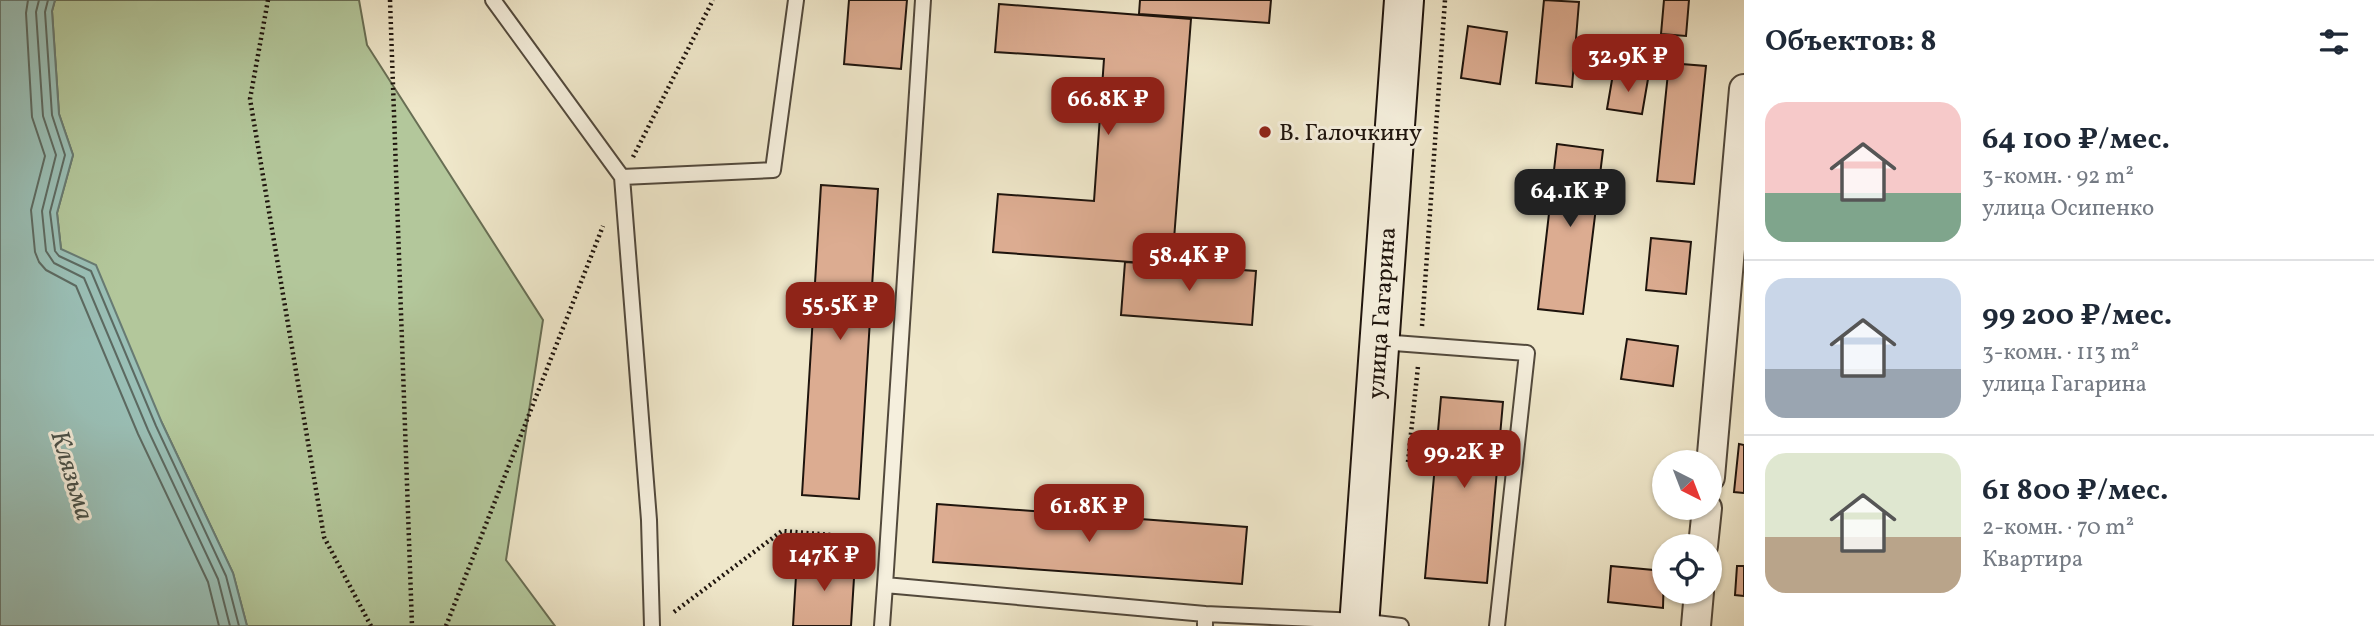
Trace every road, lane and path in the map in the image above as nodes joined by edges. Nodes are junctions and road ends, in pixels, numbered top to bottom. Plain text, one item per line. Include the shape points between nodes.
1 (268, 0) edge
2 (390, 0) edge
3 (493, 0) edge
4 (713, 0) edge
5 (796, 0) edge
6 (923, 0) edge
7 (1404, 0) edge
8 (1445, 0) edge
9 (1744, 89) edge
10 (622, 177) junction
11 (1379, 342) junction
12 (1420, 344) junction
13 (1712, 450) edge
14 (1407, 464) dead end
15 (888, 540) junction
16 (885, 585) junction
17 (1698, 604) edge
18 (665, 618) dead end
19 (1205, 620) edge
20 (1359, 624) edge
21 (371, 626) edge
22 (412, 626) edge
23 (446, 626) edge
24 (652, 626) edge
25 (882, 626) edge
26 (1401, 626) edge
27 (1497, 626) edge
28 (1696, 626) edge

1 - 21 path via 250,99 324,537
2 - 22 path
3 - 10 lane
4 - 10 path
5 - 10 lane via 773,170
6 - 15 lane
7 - 11 main road, улица Гагарина
8 - 12 path
9 - 13 street
10 - 23 path
10 - 24 lane via 649,520
11 - 12 lane
11 - 20 main road, улица Гагарина
12 - 14 path
12 - 27 lane via 1527,353
15 - 16 lane
15 - 18 path via 782,531
16 - 19 lane
16 - 25 lane
17 - 28 street
19 - 20 lane
20 - 26 lane

